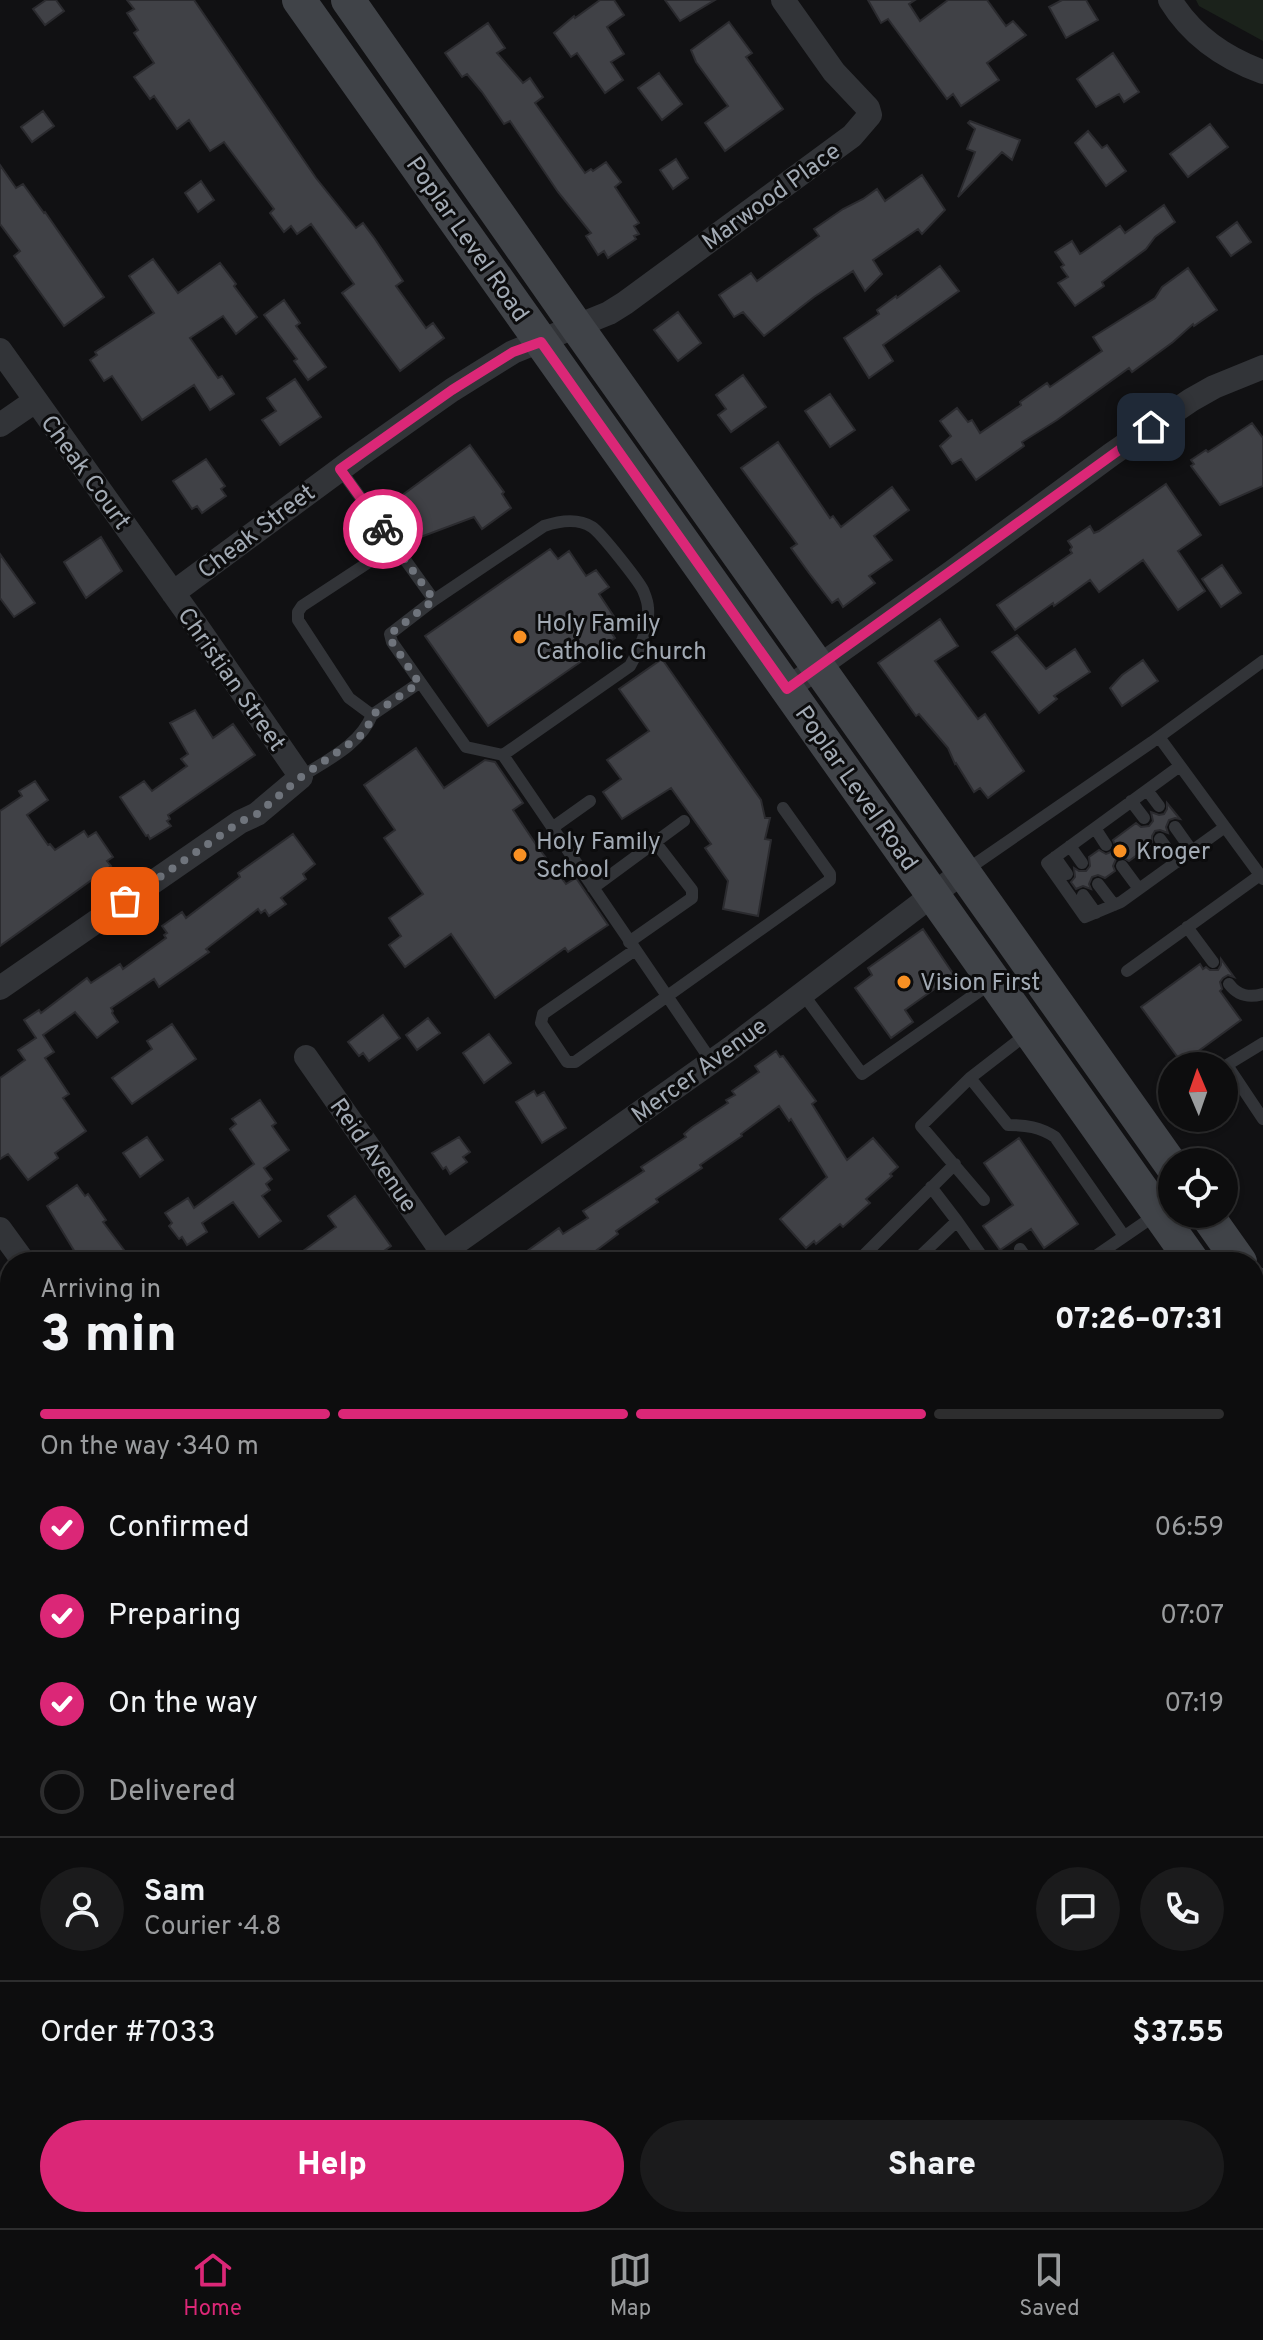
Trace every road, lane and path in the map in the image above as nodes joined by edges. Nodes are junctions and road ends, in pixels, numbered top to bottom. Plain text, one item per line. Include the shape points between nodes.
1 (299, 0) edge
2 (348, 0) edge
3 (783, 0) edge
4 (1170, 0) edge
5 (1263, 72) edge
6 (577, 327) junction
7 (541, 342) junction
8 (0, 350) edge
9 (1263, 367) edge
10 (35, 401) junction
11 (0, 425) edge
12 (340, 469) junction
13 (395, 545) junction
14 (173, 593) junction
15 (434, 600) junction
16 (1263, 661) edge
17 (819, 667) junction
18 (419, 683) junction
19 (787, 689) junction
20 (372, 715) junction
21 (1159, 737) junction
22 (503, 755) junction
23 (1180, 766) junction
24 (301, 777) junction
25 (1147, 790) junction
26 (590, 801) dead end
27 (1131, 801) junction
28 (1159, 806) dead end
29 (783, 808) dead end
30 (1144, 818) dead end
31 (684, 821) dead end
32 (1175, 827) dead end
33 (1225, 827) junction
34 (552, 828) junction
35 (1095, 828) junction
36 (1160, 839) dead end
37 (655, 842) junction
38 (1106, 845) dead end
39 (1070, 846) junction
40 (1192, 851) junction
41 (1055, 857) junction
42 (1177, 862) junction
43 (1082, 863) dead end
44 (1122, 866) dead end
45 (964, 871) junction
46 (1067, 874) dead end
47 (1262, 877) edge
48 (1098, 884) dead end
49 (593, 888) junction
50 (1139, 889) junction
51 (1083, 895) dead end
52 (934, 896) junction
53 (1114, 905) junction
54 (1096, 913) junction
55 (1187, 927) junction
56 (632, 946) junction
57 (1213, 962) dead end
58 (1127, 971) dead end
59 (994, 981) junction
60 (1229, 984) dead end
61 (0, 988) edge
62 (803, 994) junction
63 (1263, 994) edge
64 (668, 997) junction
65 (1030, 1032) junction
66 (1263, 1043) edge
67 (306, 1057) dead end
68 (712, 1062) junction
69 (970, 1078) junction
70 (1263, 1119) edge
71 (1159, 1148) edge
72 (955, 1164) junction
73 (931, 1187) junction
74 (984, 1200) dead end
75 (1158, 1212) edge
76 (1158, 1214) edge
77 (957, 1221) junction
78 (1168, 1228) edge
79 (1216, 1228) edge
80 (0, 1229) edge
81 (1124, 1236) junction
82 (1020, 1249) dead end
83 (17, 1252) edge
84 (432, 1252) edge
85 (442, 1252) edge
86 (867, 1252) edge
87 (924, 1252) edge
88 (979, 1252) edge
89 (1022, 1252) edge
90 (1101, 1252) edge
91 (1183, 1252) edge
92 (1233, 1252) edge

1 - 7 main road, Poplar Level Road
2 - 6 main road, Poplar Level Road
3 - 6 street, Marwood Place via 870,115 852,136 625,303
4 - 5 street via 1210,45
6 - 7 street, Marwood Place
6 - 17 main road, Poplar Level Road
7 - 12 street, Cheak Street via 513,352 452,390
7 - 19 main road, Poplar Level Road
8 - 10 street, Cheak Court
9 - 17 street via 1191,400
10 - 11 street
10 - 14 street, Cheak Court
12 - 13 lane
12 - 14 street, Cheak Street
13 - 15 lane
13 - 20 lane via 298,612 298,620 349,698
14 - 24 street, Christian Street
15 - 18 lane via 390,634
15 - 22 lane via 557,522 594,528 643,589 648,618 630,666
16 - 21 lane
17 - 19 street
17 - 45 main road, Poplar Level Road
18 - 20 lane
18 - 22 lane via 466,747
19 - 52 main road, Poplar Level Road
20 - 24 lane via 358,738
21 - 23 lane
21 - 45 lane
22 - 34 lane
23 - 25 lane
23 - 33 lane
24 - 61 street via 257,814
25 - 27 lane
25 - 28 lane
26 - 34 lane
27 - 30 lane
27 - 35 lane
29 - 64 lane via 830,880
31 - 37 lane
32 - 40 lane
33 - 40 lane
33 - 47 lane
34 - 49 lane
35 - 38 lane
35 - 39 lane
36 - 42 lane
37 - 49 lane
37 - 56 lane via 692,890 692,898
39 - 41 lane
39 - 43 lane
40 - 42 lane
41 - 46 lane
41 - 54 lane via 1047,863 1085,917
42 - 50 lane
44 - 50 lane
45 - 52 street, Mercer Avenue
45 - 71 main road, Poplar Level Road
47 - 55 lane
48 - 53 lane
49 - 56 lane
50 - 53 lane
51 - 54 lane
52 - 59 main road, Poplar Level Road
52 - 62 street, Mercer Avenue
53 - 54 lane
55 - 57 lane
55 - 58 lane
56 - 64 lane
56 - 64 lane via 543,1014 541,1023 567,1062 575,1062
59 - 62 lane via 862,1074
59 - 65 main road, Poplar Level Road
60 - 63 lane via 1242,995
62 - 68 street, Mercer Avenue
64 - 68 lane
65 - 69 lane
65 - 75 main road, Poplar Level Road
66 - 70 lane via 1227,1065
67 - 84 street, Reid Avenue
68 - 85 street, Mercer Avenue
69 - 72 lane via 921,1126
69 - 81 lane via 1008,1125 1025,1125 1055,1137
72 - 73 lane
72 - 74 lane
73 - 77 lane
73 - 86 lane
76 - 81 lane
77 - 87 lane
77 - 88 lane
78 - 91 main road, Poplar Level Road
79 - 92 main road
80 - 83 street
81 - 90 lane
82 - 89 lane

